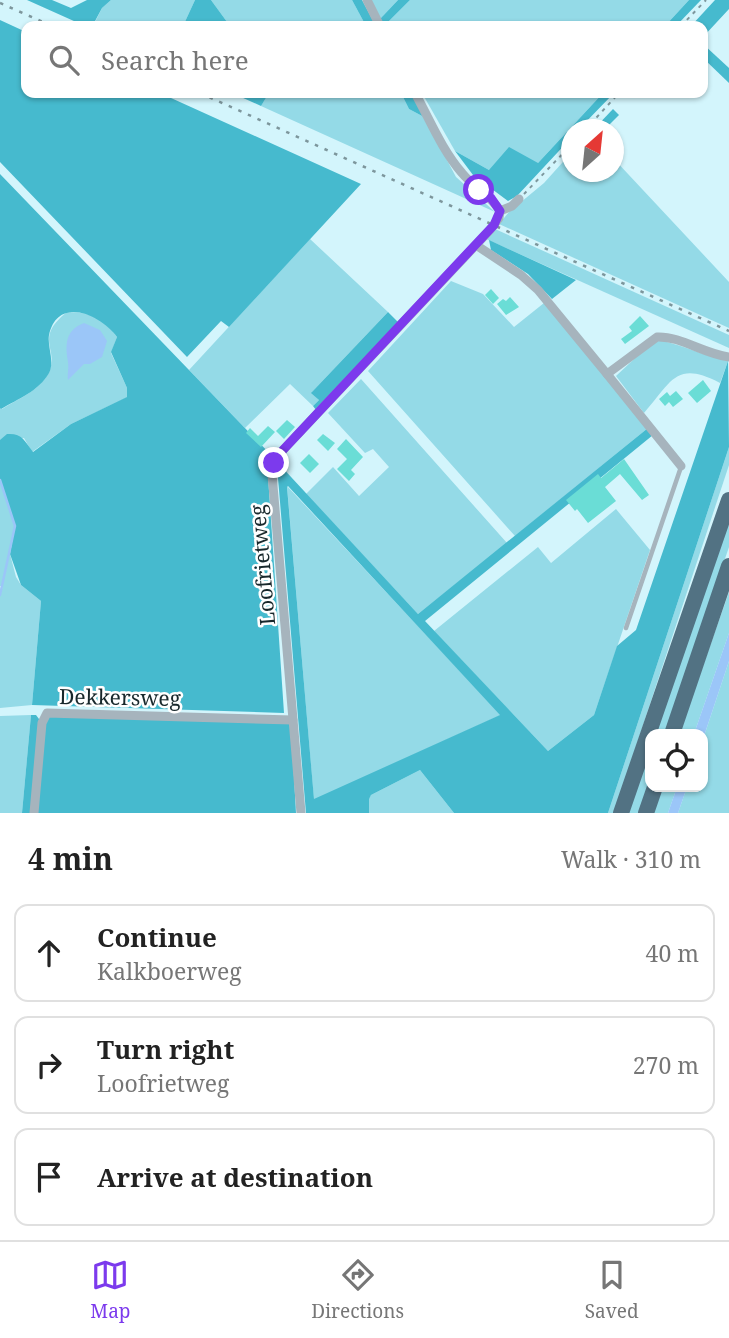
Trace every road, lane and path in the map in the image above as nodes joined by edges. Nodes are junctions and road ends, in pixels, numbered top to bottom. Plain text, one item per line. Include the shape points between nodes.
1 (367, 0) edge
2 (706, 0) edge
3 (378, 21) edge
4 (686, 21) edge
5 (418, 98) edge
6 (614, 98) edge
7 (595, 119) edge
8 (561, 155) edge
9 (519, 199) joint
10 (500, 211) junction
11 (476, 245) junction
12 (729, 357) edge
13 (607, 374) junction
14 (681, 467) joint
15 (729, 500) edge
16 (729, 566) edge
17 (626, 628) dead end
18 (293, 720) junction
19 (674, 729) edge
20 (653, 792) edge
21 (34, 813) edge
22 (301, 813) edge
23 (621, 813) edge
24 (646, 813) edge

1 - 3 street
2 - 4 path
5 - 10 street via 457,167
6 - 7 path
8 - 9 path
9 - 10 street
10 - 11 street, Loofrietweg
11 - 13 street via 538,290
11 - 18 street, Loofrietweg via 274,463
12 - 13 street via 656,337
13 - 14 street
14 - 17 lane
15 - 23 highway
16 - 19 highway
18 - 21 street, Dekkersweg via 47,713 42,723
18 - 22 street, Loofrietweg
20 - 24 highway

